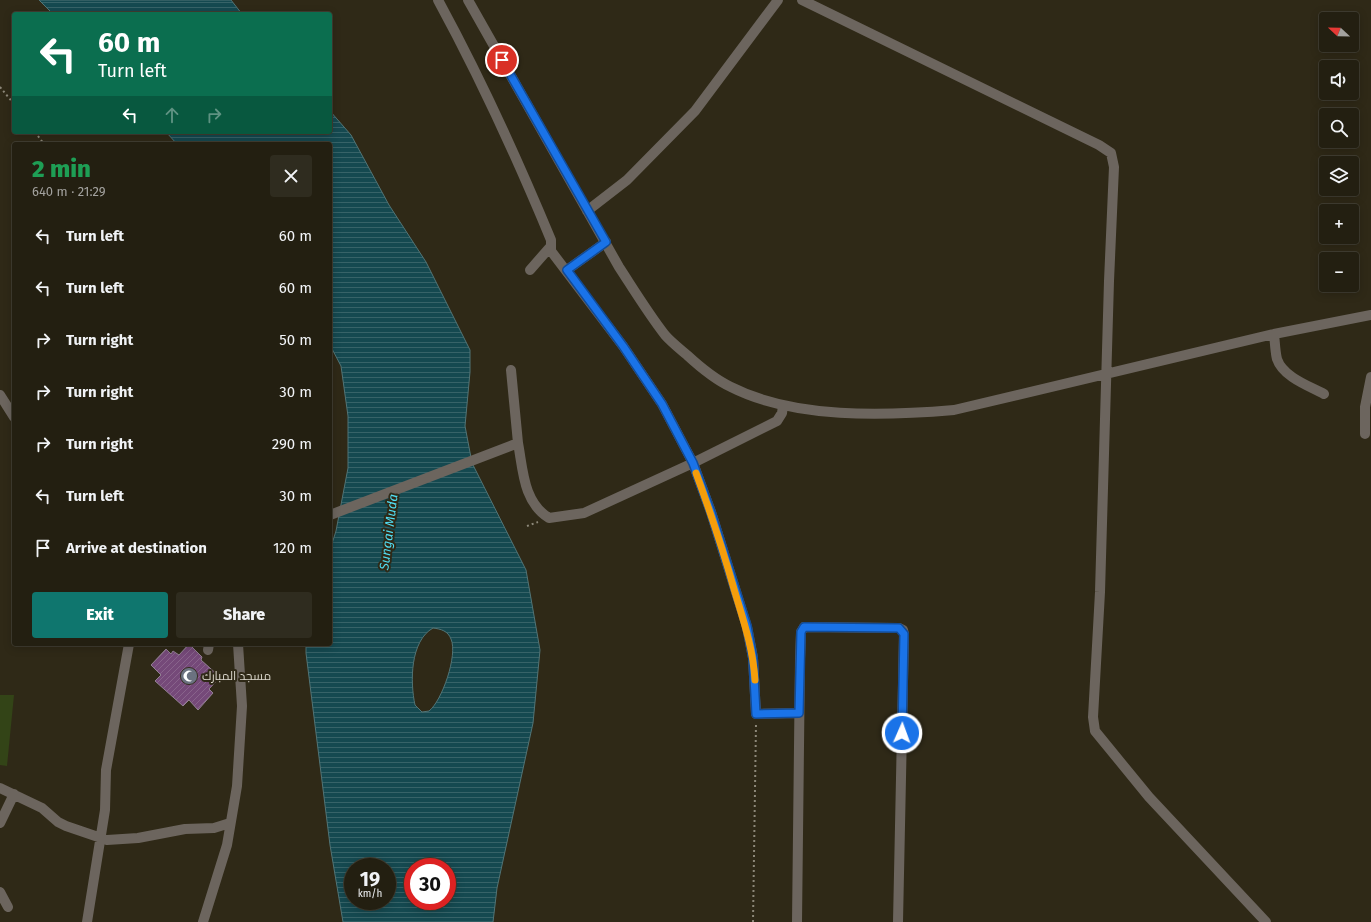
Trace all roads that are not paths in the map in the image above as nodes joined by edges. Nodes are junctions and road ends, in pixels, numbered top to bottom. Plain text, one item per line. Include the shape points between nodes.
1 (438, 0) edge
2 (468, 0) edge
3 (778, 0) edge
4 (802, 0) edge
5 (587, 211) junction
6 (606, 242) junction
7 (551, 246) junction
8 (530, 270) dead end
9 (567, 270) junction
10 (1371, 315) edge
11 (1274, 334) junction
12 (511, 370) dead end
13 (1107, 374) junction
14 (1371, 377) edge
15 (1324, 394) dead end
16 (0, 395) edge
17 (783, 406) junction
18 (12, 414) edge
19 (1365, 434) dead end
20 (518, 443) junction
21 (693, 463) junction
22 (332, 514) edge
23 (129, 646) edge
24 (238, 646) edge
25 (799, 713) junction
26 (0, 788) edge
27 (14, 794) junction
28 (0, 822) edge
29 (230, 823) junction
30 (100, 838) junction
31 (0, 892) edge
32 (8, 907) dead end
33 (87, 922) edge
34 (203, 922) edge
35 (797, 922) edge
36 (898, 922) edge
37 (1266, 922) edge

1 - 7 street via 521,168 551,240
2 - 5 street
3 - 5 street via 695,111 628,180
4 - 13 street via 1111,153 1114,167 1108,281
5 - 6 street
6 - 9 street
6 - 17 street via 619,267 665,335 717,380 739,391
7 - 8 street
7 - 9 street via 551,251
9 - 21 street via 662,404
10 - 11 street
11 - 13 street
11 - 15 street via 1277,359 1283,368 1296,379
12 - 20 street
13 - 17 street via 954,410 875,413
13 - 37 street via 1093,717 1095,732 1149,797
14 - 19 street via 1365,407
16 - 18 street
17 - 21 street via 777,422
20 - 21 street via 530,498 549,518 584,513
20 - 22 street
21 - 25 street via 747,626 753,658 756,714
23 - 30 street via 106,770 105,810
24 - 29 street via 242,706 237,786
25 - 35 street
25 - 36 street via 801,632 804,627 903,630
26 - 27 street
27 - 28 street
27 - 30 street via 42,808 58,822
29 - 30 street via 214,828 180,829 131,839
29 - 34 street via 227,845
30 - 33 street
31 - 32 street

